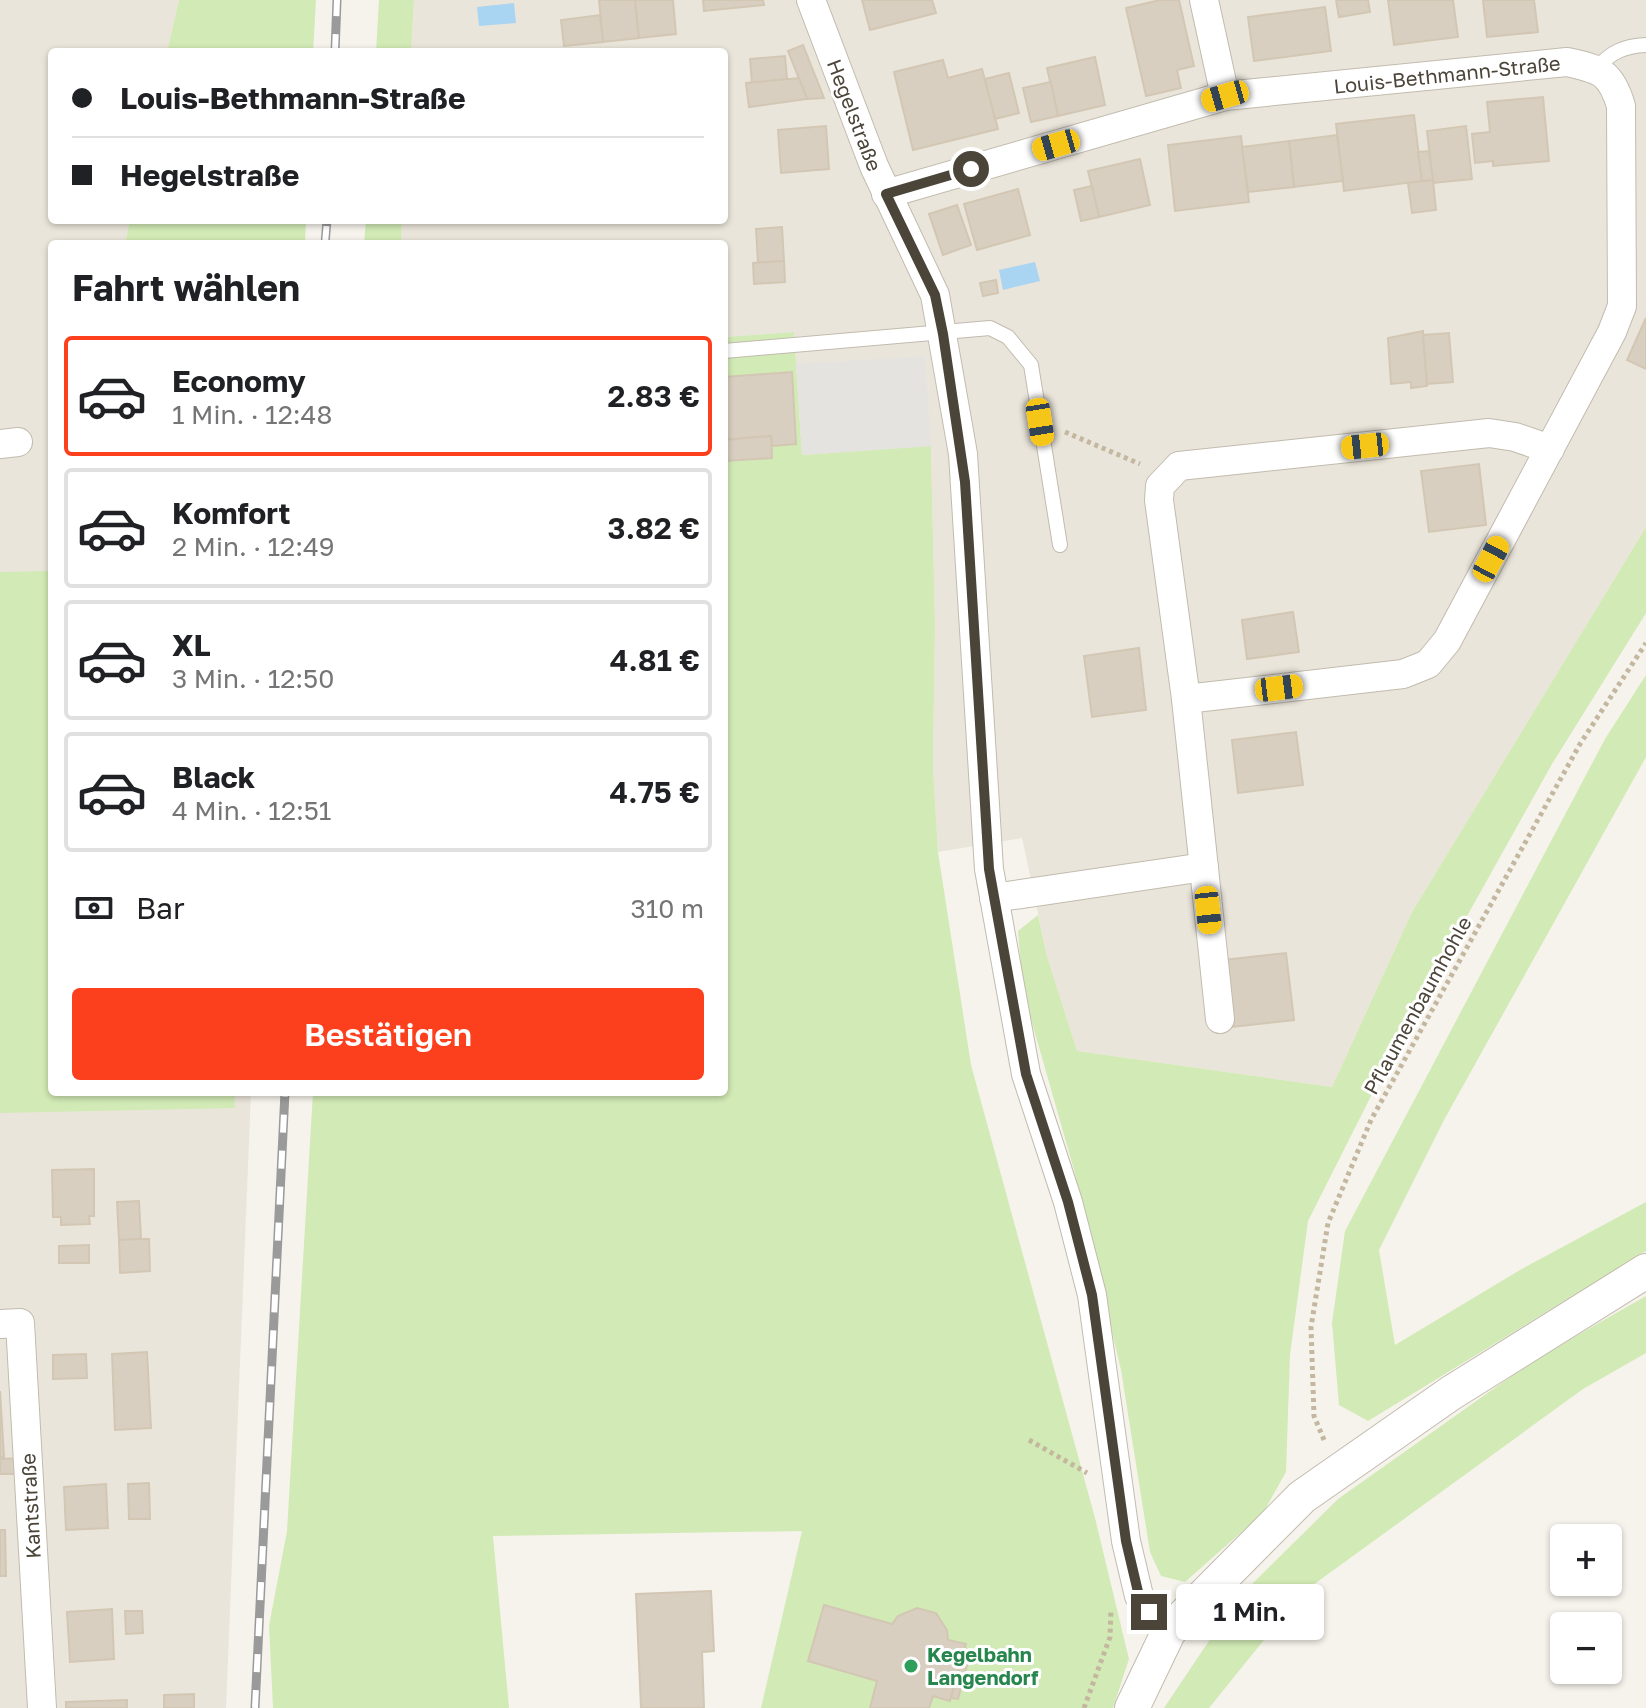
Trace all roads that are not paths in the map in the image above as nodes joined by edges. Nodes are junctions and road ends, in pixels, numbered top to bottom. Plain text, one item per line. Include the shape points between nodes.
1 (811, 0) edge
2 (1204, 0) edge
3 (1646, 45) edge
4 (1597, 68) junction
5 (1225, 96) junction
6 (886, 194) junction
7 (943, 334) junction
8 (728, 351) edge
9 (1550, 449) junction
10 (1060, 545) dead end
11 (1186, 699) junction
12 (1204, 867) junction
13 (994, 898) junction
14 (1220, 1019) dead end
15 (1646, 1271) edge
16 (0, 1324) edge
17 (1169, 1631) junction
18 (42, 1708) edge
19 (1132, 1708) edge

1 - 6 street, Hegelstraße
2 - 5 street
3 - 4 lane via 1628,45
4 - 5 street, Louis-Bethmann-Straße via 1567,62
4 - 9 street via 1614,84 1621,106 1622,306
5 - 6 street, Louis-Bethmann-Straße
6 - 7 street, Hegelstraße via 935,295
7 - 8 lane
7 - 10 lane via 990,328 1008,337 1031,365
7 - 13 street, Hegelstraße via 963,454 975,694
9 - 11 street via 1447,641 1428,664 1403,674
9 - 11 street via 1489,433 1179,466 1167,477 1159,500
11 - 12 street
12 - 13 street
12 - 14 street
13 - 17 street, Hegelstraße via 1026,1074 1092,1295 1118,1491 1139,1596
15 - 17 street via 1451,1393 1302,1497
16 - 18 street, Kantstraße via 20,1323
17 - 19 street

